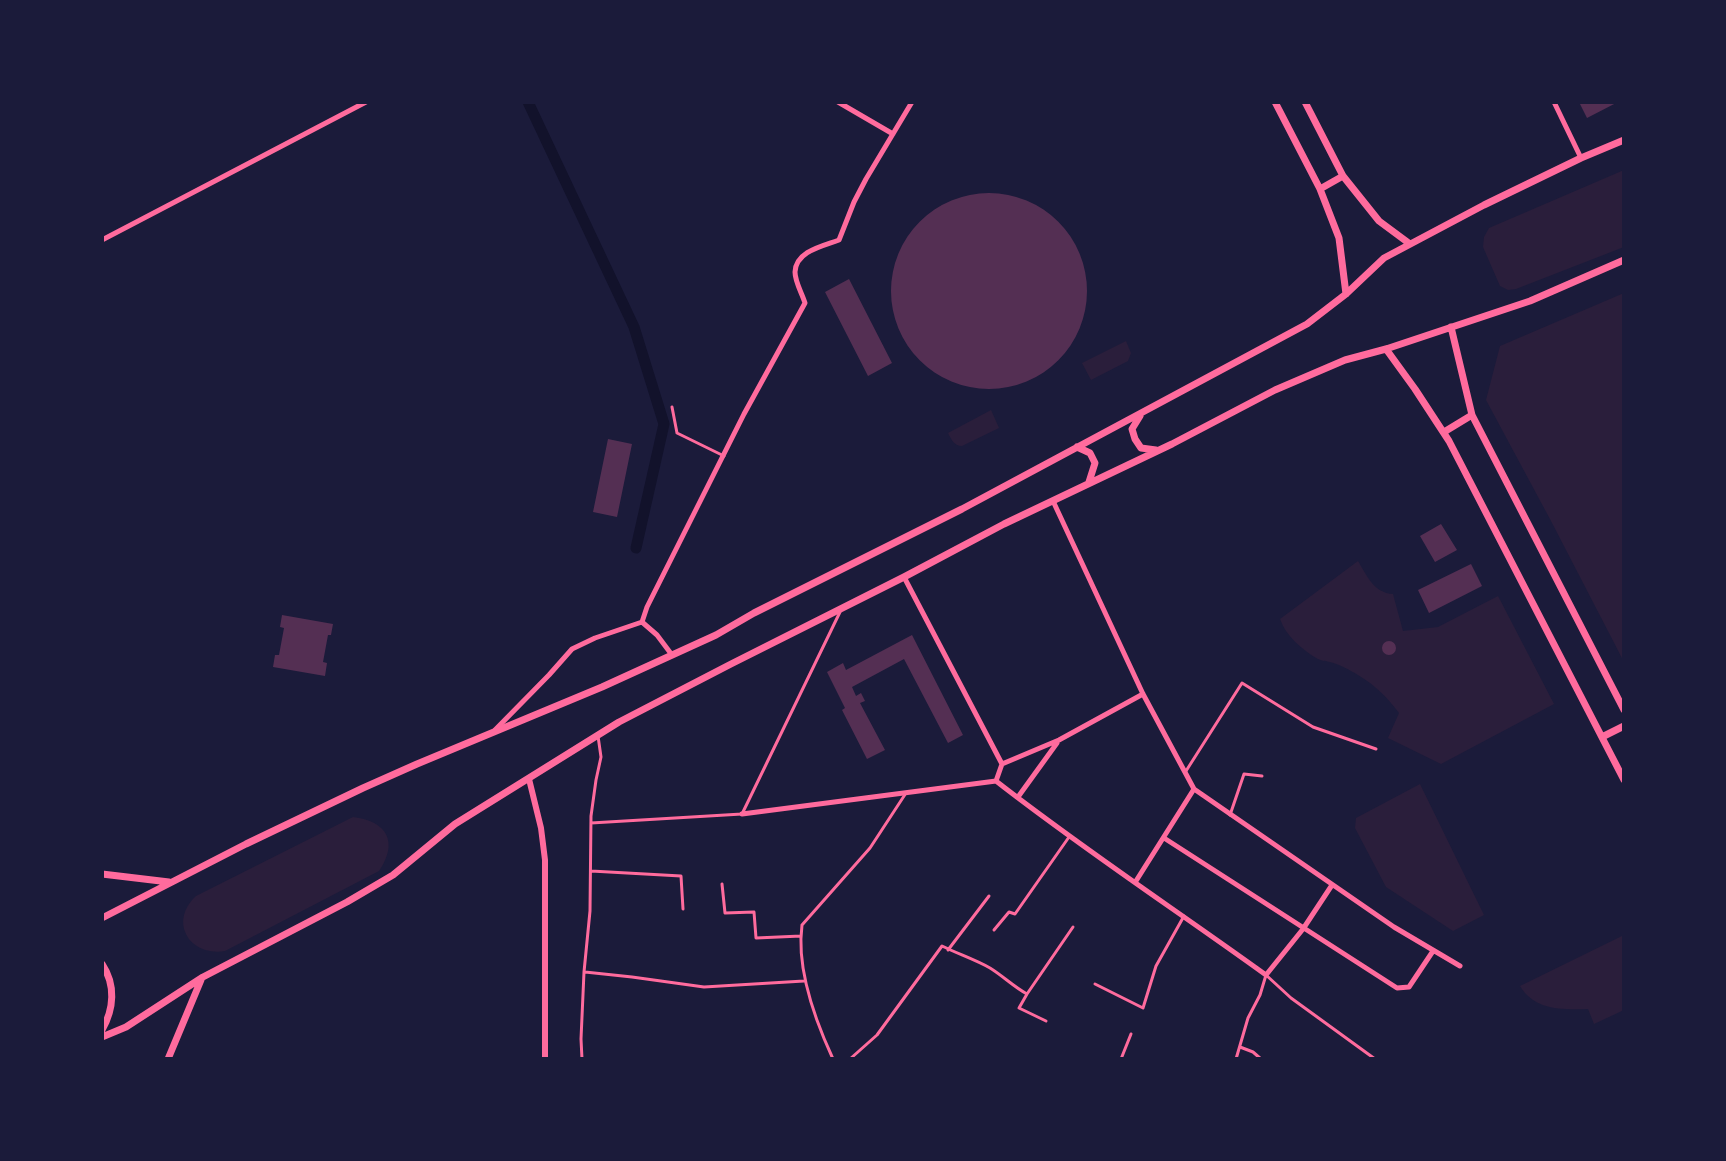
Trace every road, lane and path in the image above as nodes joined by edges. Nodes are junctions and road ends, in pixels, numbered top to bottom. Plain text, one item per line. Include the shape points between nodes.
1 (366, 102) edge
2 (838, 102) edge
3 (912, 102) edge
4 (1275, 102) edge
5 (1305, 102) edge
6 (1554, 102) edge
7 (893, 134) junction
8 (1624, 140) edge
9 (1581, 158) junction
10 (1343, 176) junction
11 (1320, 189) junction
12 (102, 240) edge
13 (1410, 244) junction
14 (1624, 260) edge
15 (1346, 294) junction
16 (1451, 327) junction
17 (1386, 349) junction
18 (672, 407) dead end
19 (1141, 414) junction
20 (1472, 415) junction
21 (1444, 432) junction
22 (1077, 447) junction
23 (1157, 451) junction
24 (724, 456) junction
25 (1089, 482) junction
26 (1053, 501) junction
27 (904, 577) junction
28 (841, 608) junction
29 (642, 622) junction
30 (672, 655) junction
31 (1143, 694) junction
32 (1624, 710) edge
33 (1624, 726) edge
34 (494, 731) junction
35 (598, 736) junction
36 (1602, 737) junction
37 (1059, 740) junction
38 (1376, 749) dead end
39 (1002, 764) junction
40 (1186, 771) junction
41 (1262, 776) dead end
42 (529, 779) junction
43 (1624, 780) edge
44 (996, 781) junction
45 (1194, 789) junction
46 (906, 793) junction
47 (1018, 797) junction
48 (742, 814) junction
49 (1230, 815) junction
50 (591, 823) junction
51 (1069, 837) junction
52 (1164, 838) junction
53 (591, 871) junction
54 (102, 874) edge
55 (1136, 881) junction
56 (171, 882) junction
57 (722, 884) dead end
58 (1332, 885) junction
59 (989, 896) dead end
60 (683, 909) dead end
61 (1184, 916) junction
62 (102, 918) edge
63 (1073, 927) dead end
64 (1303, 929) junction
65 (994, 930) dead end
66 (801, 936) junction
67 (948, 950) junction
68 (1433, 951) junction
69 (102, 964) edge
70 (1460, 966) dead end
71 (584, 972) junction
72 (1266, 975) junction
73 (203, 977) junction
74 (804, 981) junction
75 (1095, 984) dead end
76 (1027, 994) junction
77 (1046, 1021) dead end
78 (102, 1030) edge
79 (1131, 1034) dead end
80 (102, 1037) edge
81 (1240, 1047) junction
82 (168, 1059) edge
83 (545, 1059) edge
84 (582, 1059) edge
85 (833, 1059) edge
86 (850, 1059) edge
87 (1121, 1059) edge
88 (1236, 1059) edge
89 (1261, 1059) edge
90 (1375, 1059) edge

1 - 12 street
2 - 7 street
3 - 7 street
4 - 11 main road
5 - 10 main road
6 - 9 street
7 - 24 street via 839,240 806,253 797,263 805,303
8 - 9 main road
9 - 13 main road
10 - 11 main road
10 - 13 main road via 1379,221
11 - 15 main road via 1339,238
13 - 15 main road via 1384,258
14 - 16 main road via 1530,301
15 - 19 main road via 1307,324
16 - 17 main road
16 - 20 main road
17 - 21 main road
17 - 23 main road via 1275,390
18 - 24 lane via 677,433
19 - 22 main road
19 - 23 main road via 1132,429 1135,439 1141,448
20 - 21 main road
20 - 32 main road
21 - 36 main road
22 - 25 main road via 1090,453 1095,463
22 - 30 main road
23 - 25 main road
24 - 29 street
25 - 26 main road
26 - 27 main road
26 - 31 street
27 - 28 main road
27 - 39 street
28 - 35 main road
28 - 48 lane
29 - 30 street
29 - 34 street via 572,649
30 - 34 main road
31 - 37 street
31 - 40 street
33 - 36 main road
34 - 56 main road
35 - 42 main road
35 - 50 lane via 601,757
36 - 43 main road
37 - 39 street
37 - 47 street
38 - 40 lane via 1313,727 1242,683
39 - 44 street
40 - 45 street
41 - 49 lane via 1244,774
42 - 73 main road via 455,824 393,875
42 - 83 street via 545,860
44 - 46 street
44 - 47 street
45 - 49 street
45 - 52 street
46 - 48 street
46 - 66 lane via 870,848 803,922
47 - 51 street
48 - 50 lane
49 - 58 street
50 - 53 lane
51 - 55 street
51 - 65 lane via 1015,914 1009,912
52 - 55 street
52 - 64 street
53 - 60 lane via 681,876
53 - 71 lane
54 - 56 main road
55 - 61 street
56 - 62 main road
57 - 66 lane via 725,913 754,912 756,938
58 - 64 street
58 - 68 street
59 - 67 lane
61 - 72 street
61 - 75 lane via 1156,966 1143,1008
63 - 76 lane
64 - 68 street via 1397,988 1409,987
64 - 72 street
66 - 74 lane
67 - 76 lane via 969,956
67 - 86 lane via 942,946 877,1035
68 - 70 street
69 - 78 main road via 112,991
71 - 74 lane via 704,987
71 - 84 lane
72 - 81 lane
72 - 90 lane
73 - 80 main road
73 - 82 main road
74 - 85 lane
76 - 77 lane via 1019,1008
79 - 87 lane
81 - 88 lane
81 - 89 lane

